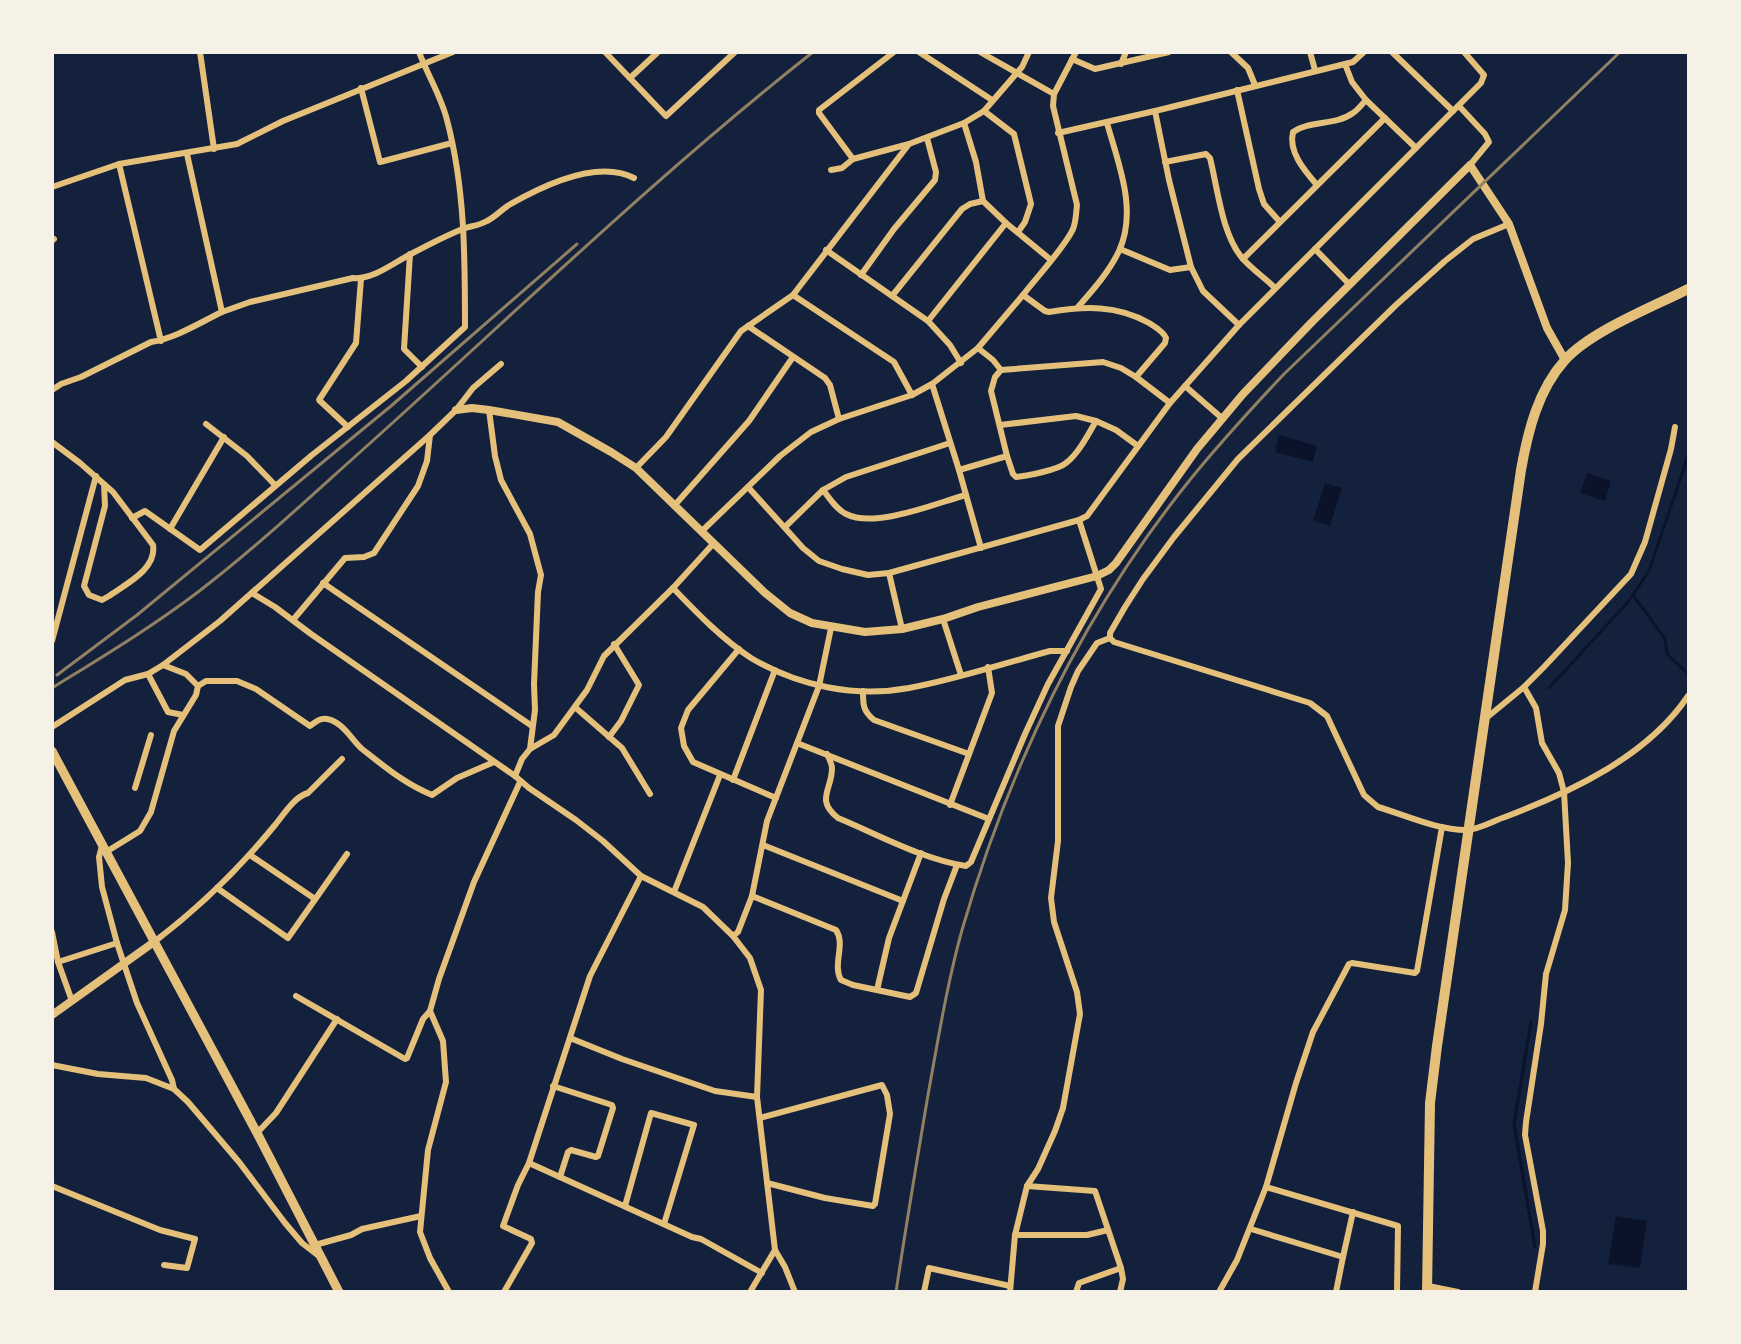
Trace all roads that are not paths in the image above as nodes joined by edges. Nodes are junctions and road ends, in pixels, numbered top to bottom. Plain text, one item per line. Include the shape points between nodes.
1 (200, 52) edge
2 (419, 52) edge
3 (453, 52) edge
4 (605, 52) edge
5 (658, 52) edge
6 (735, 52) edge
7 (894, 52) edge
8 (919, 52) edge
9 (980, 52) edge
10 (1029, 52) edge
11 (1076, 52) edge
12 (1126, 52) edge
13 (1169, 52) edge
14 (1231, 52) edge
15 (1310, 52) edge
16 (1365, 52) edge
17 (1392, 52) edge
18 (1464, 52) edge
19 (1072, 59) junction
20 (1345, 63) junction
21 (1121, 64) junction
22 (424, 65) junction
23 (1316, 70) junction
24 (1016, 74) junction
25 (630, 78) junction
26 (1255, 85) junction
27 (361, 88) junction
28 (1237, 90) junction
29 (1054, 94) junction
30 (992, 100) junction
31 (1366, 100) junction
32 (1460, 106) junction
33 (984, 111) junction
34 (1155, 111) junction
35 (1453, 111) junction
36 (1385, 118) junction
37 (964, 123) junction
38 (1107, 123) junction
39 (1058, 133) junction
40 (927, 138) junction
41 (452, 143) junction
42 (909, 144) junction
43 (1416, 148) junction
44 (214, 149) junction
45 (187, 153) junction
46 (853, 159) junction
47 (1165, 162) junction
48 (119, 164) junction
49 (1470, 165) junction
50 (831, 170) dead end
51 (634, 178) dead end
52 (1317, 185) junction
53 (52, 187) edge
54 (983, 201) junction
55 (1280, 222) junction
56 (1006, 223) junction
57 (1509, 224) junction
58 (463, 228) junction
59 (1018, 232) junction
60 (1120, 249) junction
61 (1315, 249) junction
62 (826, 250) junction
63 (410, 254) junction
64 (1243, 259) junction
65 (1051, 260) junction
66 (1191, 267) junction
67 (861, 275) junction
68 (361, 279) junction
69 (1350, 285) junction
70 (1275, 288) junction
71 (1689, 289) edge
72 (793, 295) junction
73 (1023, 295) junction
74 (892, 296) junction
75 (1078, 308) junction
76 (222, 312) junction
77 (928, 321) junction
78 (1239, 325) junction
79 (748, 326) junction
80 (160, 341) junction
81 (978, 348) junction
82 (793, 357) junction
83 (1565, 360) junction
84 (961, 363) junction
85 (501, 364) dead end
86 (422, 367) junction
87 (1001, 370) junction
88 (1136, 377) junction
89 (932, 384) junction
90 (1185, 386) junction
91 (52, 390) edge
92 (912, 395) junction
93 (1170, 403) junction
94 (456, 410) junction
95 (489, 410) junction
96 (839, 419) junction
97 (1223, 419) junction
98 (1096, 421) junction
99 (206, 424) dead end
100 (1000, 425) junction
101 (348, 427) junction
102 (1675, 427) dead end
103 (430, 435) junction
104 (224, 437) junction
105 (52, 442) edge
106 (950, 443) junction
107 (1138, 447) junction
108 (1007, 456) junction
109 (636, 468) junction
110 (959, 470) junction
111 (96, 476) junction
112 (104, 484) junction
113 (275, 486) junction
114 (748, 487) junction
115 (823, 490) junction
116 (966, 495) junction
117 (675, 506) junction
118 (132, 518) junction
119 (1079, 520) junction
120 (785, 527) junction
121 (170, 529) junction
122 (702, 531) junction
123 (713, 544) junction
124 (981, 548) junction
125 (889, 573) junction
126 (1097, 576) junction
127 (323, 583) junction
128 (673, 588) junction
129 (252, 593) junction
130 (944, 619) junction
131 (293, 620) junction
132 (831, 628) junction
133 (902, 629) junction
134 (1110, 638) junction
135 (52, 641) edge
136 (614, 644) junction
137 (739, 648) junction
138 (1067, 651) junction
139 (163, 664) junction
140 (988, 667) junction
141 (775, 670) junction
142 (148, 674) junction
143 (961, 675) junction
144 (198, 686) junction
145 (819, 686) junction
146 (1524, 687) junction
147 (863, 691) junction
148 (1689, 696) edge
149 (576, 708) junction
150 (183, 716) junction
151 (1484, 720) junction
152 (532, 726) junction
153 (52, 727) edge
154 (151, 735) dead end
155 (609, 737) junction
156 (797, 743) junction
157 (530, 749) junction
158 (827, 754) junction
159 (969, 754) junction
160 (54, 757) edge
161 (342, 759) dead end
162 (494, 762) junction
163 (720, 775) junction
164 (518, 779) junction
165 (733, 780) junction
166 (135, 788) dead end
167 (1564, 792) junction
168 (650, 794) dead end
169 (776, 798) junction
170 (950, 805) junction
171 (989, 819) junction
172 (1442, 827) junction
173 (1468, 830) junction
174 (763, 844) junction
175 (104, 849) junction
176 (921, 853) junction
177 (347, 854) dead end
178 (250, 855) junction
179 (957, 865) junction
180 (641, 876) junction
181 (217, 888) junction
182 (674, 892) junction
183 (752, 896) junction
184 (315, 899) junction
185 (903, 901) junction
186 (52, 932) edge
187 (733, 936) junction
188 (154, 942) junction
189 (117, 943) junction
190 (58, 962) junction
191 (125, 963) junction
192 (877, 990) junction
193 (296, 996) dead end
194 (72, 1001) junction
195 (430, 1011) junction
196 (52, 1016) edge
197 (336, 1019) junction
198 (570, 1038) junction
199 (52, 1065) edge
200 (554, 1086) junction
201 (174, 1089) junction
202 (757, 1097) junction
203 (760, 1118) junction
204 (257, 1133) junction
205 (529, 1163) junction
206 (560, 1177) junction
207 (767, 1184) junction
208 (52, 1186) edge
209 (1027, 1186) junction
210 (1266, 1187) junction
211 (625, 1206) junction
212 (1353, 1212) junction
213 (421, 1216) junction
214 (664, 1224) junction
215 (1251, 1229) junction
216 (1108, 1230) junction
217 (1015, 1234) junction
218 (315, 1245) junction
219 (775, 1250) junction
220 (321, 1257) junction
221 (1343, 1257) junction
222 (164, 1265) dead end
223 (1120, 1268) junction
224 (762, 1273) junction
225 (1010, 1289) edge
226 (1428, 1289) edge
227 (339, 1292) edge
228 (449, 1292) edge
229 (504, 1292) edge
230 (750, 1292) edge
231 (795, 1292) edge
232 (924, 1292) edge
233 (1076, 1292) edge
234 (1120, 1292) edge
235 (1219, 1292) edge
236 (1336, 1292) edge
237 (1397, 1292) edge
238 (1458, 1292) edge
239 (1535, 1292) edge

1 - 44 street
2 - 22 street
3 - 22 street
4 - 25 street
5 - 25 street
6 - 25 street via 666,116
7 - 46 street via 819,110
8 - 30 street
9 - 24 street
10 - 24 street
11 - 19 street
12 - 21 street
13 - 21 street
14 - 26 street via 1248,68
15 - 23 street
16 - 20 street
17 - 35 street
18 - 32 street via 1484,78
19 - 21 street via 1095,69
19 - 29 street
20 - 23 street
20 - 31 street via 1352,82
22 - 27 street
22 - 41 street via 437,90
23 - 26 street
24 - 29 street
24 - 30 street
26 - 28 street
27 - 41 street via 380,162
27 - 44 street via 242,142
28 - 34 street
28 - 55 street via 1259,189 1264,204
29 - 39 street
30 - 33 street
31 - 36 street
31 - 52 street via 1352,114 1293,132 1296,155
32 - 35 street
32 - 49 street via 1489,142
33 - 37 street
33 - 59 street via 1014,134 1031,204
34 - 38 street
34 - 47 street
35 - 43 street
36 - 43 street
36 - 52 street
37 - 40 street
37 - 54 street
38 - 39 street
38 - 60 street via 1128,210
39 - 65 street via 1077,205 1072,230
40 - 42 street
40 - 67 street via 935,180
41 - 58 street
42 - 46 street
42 - 62 street
43 - 61 street
44 - 45 street
45 - 48 street
45 - 76 street
46 - 50 street via 842,168
47 - 64 street via 1200,154 1210,158 1227,229
47 - 66 street
48 - 53 street
48 - 80 street
49 - 57 street
49 - 69 street
51 - 58 street via 600,171 575,176 536,191 485,222
52 - 55 street
54 - 56 street
54 - 74 street via 962,209
55 - 64 street
56 - 59 street
56 - 77 street
57 - 83 street via 1547,328
57 - 134 street via 1473,239 1445,261 1238,459 1143,579
58 - 63 street
58 - 86 street via 465,327
59 - 65 street
60 - 66 street via 1170,270
60 - 75 street
61 - 69 street
61 - 70 street
62 - 67 street
62 - 72 street
63 - 68 street
63 - 86 street via 404,349
64 - 70 street
65 - 73 street
66 - 78 street via 1203,291
67 - 74 street
68 - 76 street via 250,302
68 - 101 street via 356,343 319,400
69 - 97 street
70 - 78 street
71 - 83 main road via 1598,335
72 - 79 street
72 - 92 street via 894,362
73 - 75 street via 1049,312
73 - 81 street
74 - 77 street
75 - 88 street via 1117,309 1164,333 1165,343
76 - 80 street
77 - 84 street
78 - 90 street
79 - 82 street
79 - 109 street via 666,437
80 - 91 street
81 - 84 street
81 - 87 street
82 - 96 street via 825,378
82 - 117 street via 749,421
83 - 151 main road via 1538,406 1526,445
84 - 89 street
85 - 94 street
86 - 101 street
87 - 88 street via 1103,362
87 - 100 street via 991,391
88 - 93 street
89 - 92 street
89 - 106 street
90 - 93 street
90 - 97 street
92 - 96 street
93 - 107 street
94 - 95 street
94 - 103 street
95 - 109 street via 558,422
95 - 152 street via 501,480 530,534 540,575
96 - 114 street via 794,444
97 - 126 street via 1116,563
98 - 100 street via 1077,416
98 - 107 street
98 - 108 street via 1072,457 1058,467 1016,477
99 - 104 street
100 - 108 street
101 - 113 street
102 - 146 street via 1645,542 1630,574
103 - 127 street via 427,461 418,486 374,553 345,558
103 - 129 street
104 - 113 street
104 - 121 street
105 - 111 street
106 - 110 street
106 - 115 street via 846,477
107 - 119 street via 1091,512
108 - 110 street
109 - 117 street
110 - 116 street
111 - 112 street
111 - 135 street
112 - 118 street
112 - 118 street via 105,506 85,580 89,595 102,600 149,565 153,545
113 - 121 street via 200,550
114 - 120 street
114 - 122 street
115 - 116 street via 835,506 860,519 884,518
115 - 120 street
116 - 124 street
117 - 122 street
118 - 121 street via 145,511
119 - 124 street
119 - 126 street
120 - 125 street via 819,561 868,575
122 - 123 street
123 - 128 street
123 - 132 street via 790,613
124 - 125 street
125 - 133 street
126 - 130 street
126 - 138 street via 1101,589
127 - 131 street
127 - 152 street
128 - 136 street
128 - 137 street via 708,624
129 - 131 street
129 - 139 street
130 - 133 street
130 - 143 street
131 - 162 street
132 - 133 street via 865,632
132 - 145 street
134 - 172 street via 1310,703 1327,716 1370,802
134 - 209 street via 1097,643 1078,671 1058,726 1058,842 1051,898 1080,1014 1063,1108
136 - 149 street
136 - 155 street via 639,685
137 - 141 street
137 - 163 street via 688,710 681,728 684,746 693,762
138 - 140 street via 1050,651
138 - 171 street via 1048,684
139 - 142 street
139 - 144 street via 186,674
140 - 143 street
140 - 159 street via 992,693
141 - 145 street
141 - 165 street
142 - 150 street via 168,712
142 - 153 street via 125,680
143 - 147 street via 908,688
144 - 150 street
144 - 162 street via 206,681 237,681 256,689 310,726 320,719 331,721 396,776 432,795
145 - 147 street
145 - 156 street
146 - 151 street
146 - 167 street via 1536,708 1542,743 1559,773
147 - 159 street via 864,711 874,720
148 - 167 street via 1678,712 1647,740 1603,772
149 - 155 street
149 - 157 street via 554,735
150 - 175 street via 174,731 151,812 140,831
151 - 173 main road
152 - 157 street
154 - 166 street
155 - 168 street via 622,748
156 - 158 street
156 - 169 street
157 - 164 street via 522,759
158 - 170 street
158 - 176 street via 832,767 825,796 830,811 838,818
159 - 170 street
160 - 175 main road
161 - 178 street via 290,807
162 - 164 street
163 - 165 street
163 - 182 street
164 - 180 street via 603,841
164 - 195 street via 474,882
165 - 169 street
167 - 173 street
167 - 239 street via 1568,862 1565,910 1546,974 1526,1122 1543,1231
169 - 174 street
170 - 171 street
171 - 179 street via 971,862
172 - 173 street
172 - 210 street via 1417,971 1349,964 1313,1032
173 - 226 main road via 1430,1103
174 - 183 street
174 - 185 street
175 - 188 main road
175 - 189 street via 99,857 102,887
176 - 179 street
176 - 185 street
177 - 184 street
178 - 181 street
178 - 184 street
179 - 192 street via 916,993 910,997
180 - 182 street
180 - 198 street via 590,976
181 - 184 street via 288,938
181 - 188 street
182 - 187 street via 703,907
183 - 187 street
183 - 192 street via 836,930 840,939 841,981
185 - 192 street via 889,938
186 - 190 street
187 - 202 street via 750,958 761,990
188 - 191 street
188 - 204 main road
189 - 190 street
189 - 191 street
190 - 194 street
191 - 194 street
191 - 201 street via 137,1003
193 - 197 street
194 - 196 street
195 - 197 street via 405,1059
195 - 213 street via 443,1041 446,1082 428,1150
197 - 204 street via 276,1113
198 - 200 street
198 - 202 street via 715,1090
199 - 201 street via 146,1078
200 - 205 street
200 - 206 street via 613,1108 598,1156 571,1150
201 - 220 street via 239,1162 302,1243
202 - 203 street
203 - 207 street
203 - 207 street via 882,1084 890,1114 873,1206
204 - 218 main road
205 - 206 street
205 - 229 street via 503,1226 532,1243
206 - 211 street
207 - 219 street
208 - 222 street via 160,1230 195,1239 187,1268
209 - 216 street via 1095,1191
209 - 217 street
210 - 212 street
210 - 215 street
211 - 214 street
211 - 214 street via 651,1113 694,1125
212 - 221 street
212 - 237 street via 1398,1226
213 - 218 street via 362,1229
213 - 228 street via 420,1232 429,1258
214 - 224 street
215 - 221 street
215 - 235 street
216 - 217 street via 1087,1235
216 - 223 street
217 - 225 street
218 - 220 main road
219 - 224 street
219 - 231 street
220 - 227 main road
221 - 236 street
223 - 233 street via 1079,1283
223 - 234 street
224 - 230 street
225 - 232 street via 929,1268
226 - 238 street

